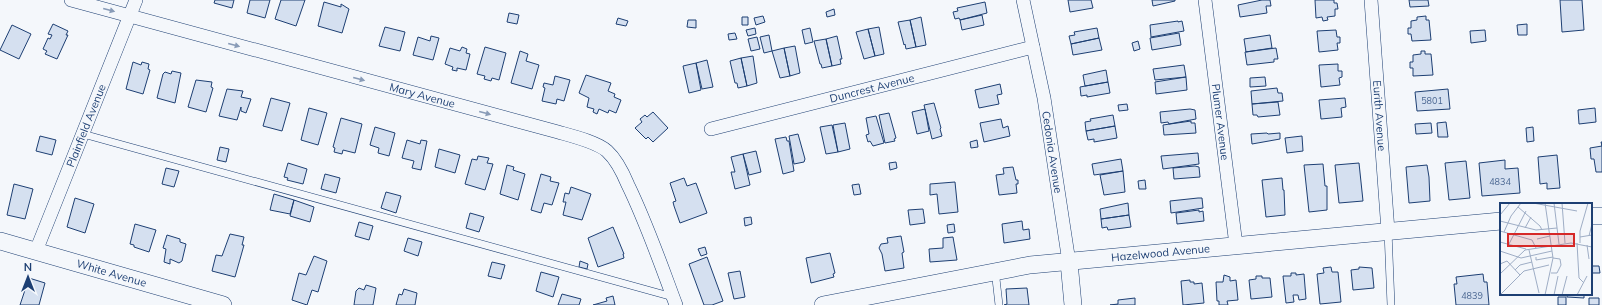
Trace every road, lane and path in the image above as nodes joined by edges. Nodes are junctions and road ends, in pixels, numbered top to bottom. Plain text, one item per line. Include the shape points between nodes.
1 (71, 0) edge
2 (136, 0) edge
3 (1023, 0) edge
4 (1205, 0) edge
5 (1371, 0) edge
6 (130, 16) junction
7 (1033, 48) junction
8 (711, 130) dead end
9 (83, 134) junction
10 (1500, 222) edge
11 (1388, 231) junction
12 (0, 241) edge
13 (1236, 245) junction
14 (36, 251) junction
15 (1069, 262) junction
16 (995, 270) junction
17 (675, 301) edge
18 (223, 305) edge
19 (823, 305) edge
20 (999, 305) edge
21 (1073, 305) edge
22 (1391, 305) edge

1 -> 6 street, Mary Avenue
2 - 6 street, Plainfield Avenue
3 - 7 street, Cedonia Avenue
4 - 13 street, Plumer Avenue
5 - 11 street, Eurith Avenue
6 - 9 street, Plainfield Avenue
6 -> 17 street, Mary Avenue via 558,132 607,150 619,166 633,194
7 - 8 street, Duncrest Avenue
7 - 15 street, Cedonia Avenue via 1044,98
9 - 14 street, Plainfield Avenue
9 - 17 lane
10 - 11 street, Hazelwood Avenue
11 - 13 street, Hazelwood Avenue
11 - 22 lane
12 - 14 street, White Avenue
13 - 15 street, Hazelwood Avenue
14 - 18 street, White Avenue
15 - 16 street, Hazelwood Avenue via 1030,264
15 - 21 street, Cedonia Avenue
16 - 19 street, Hazelwood Avenue
16 - 20 lane

